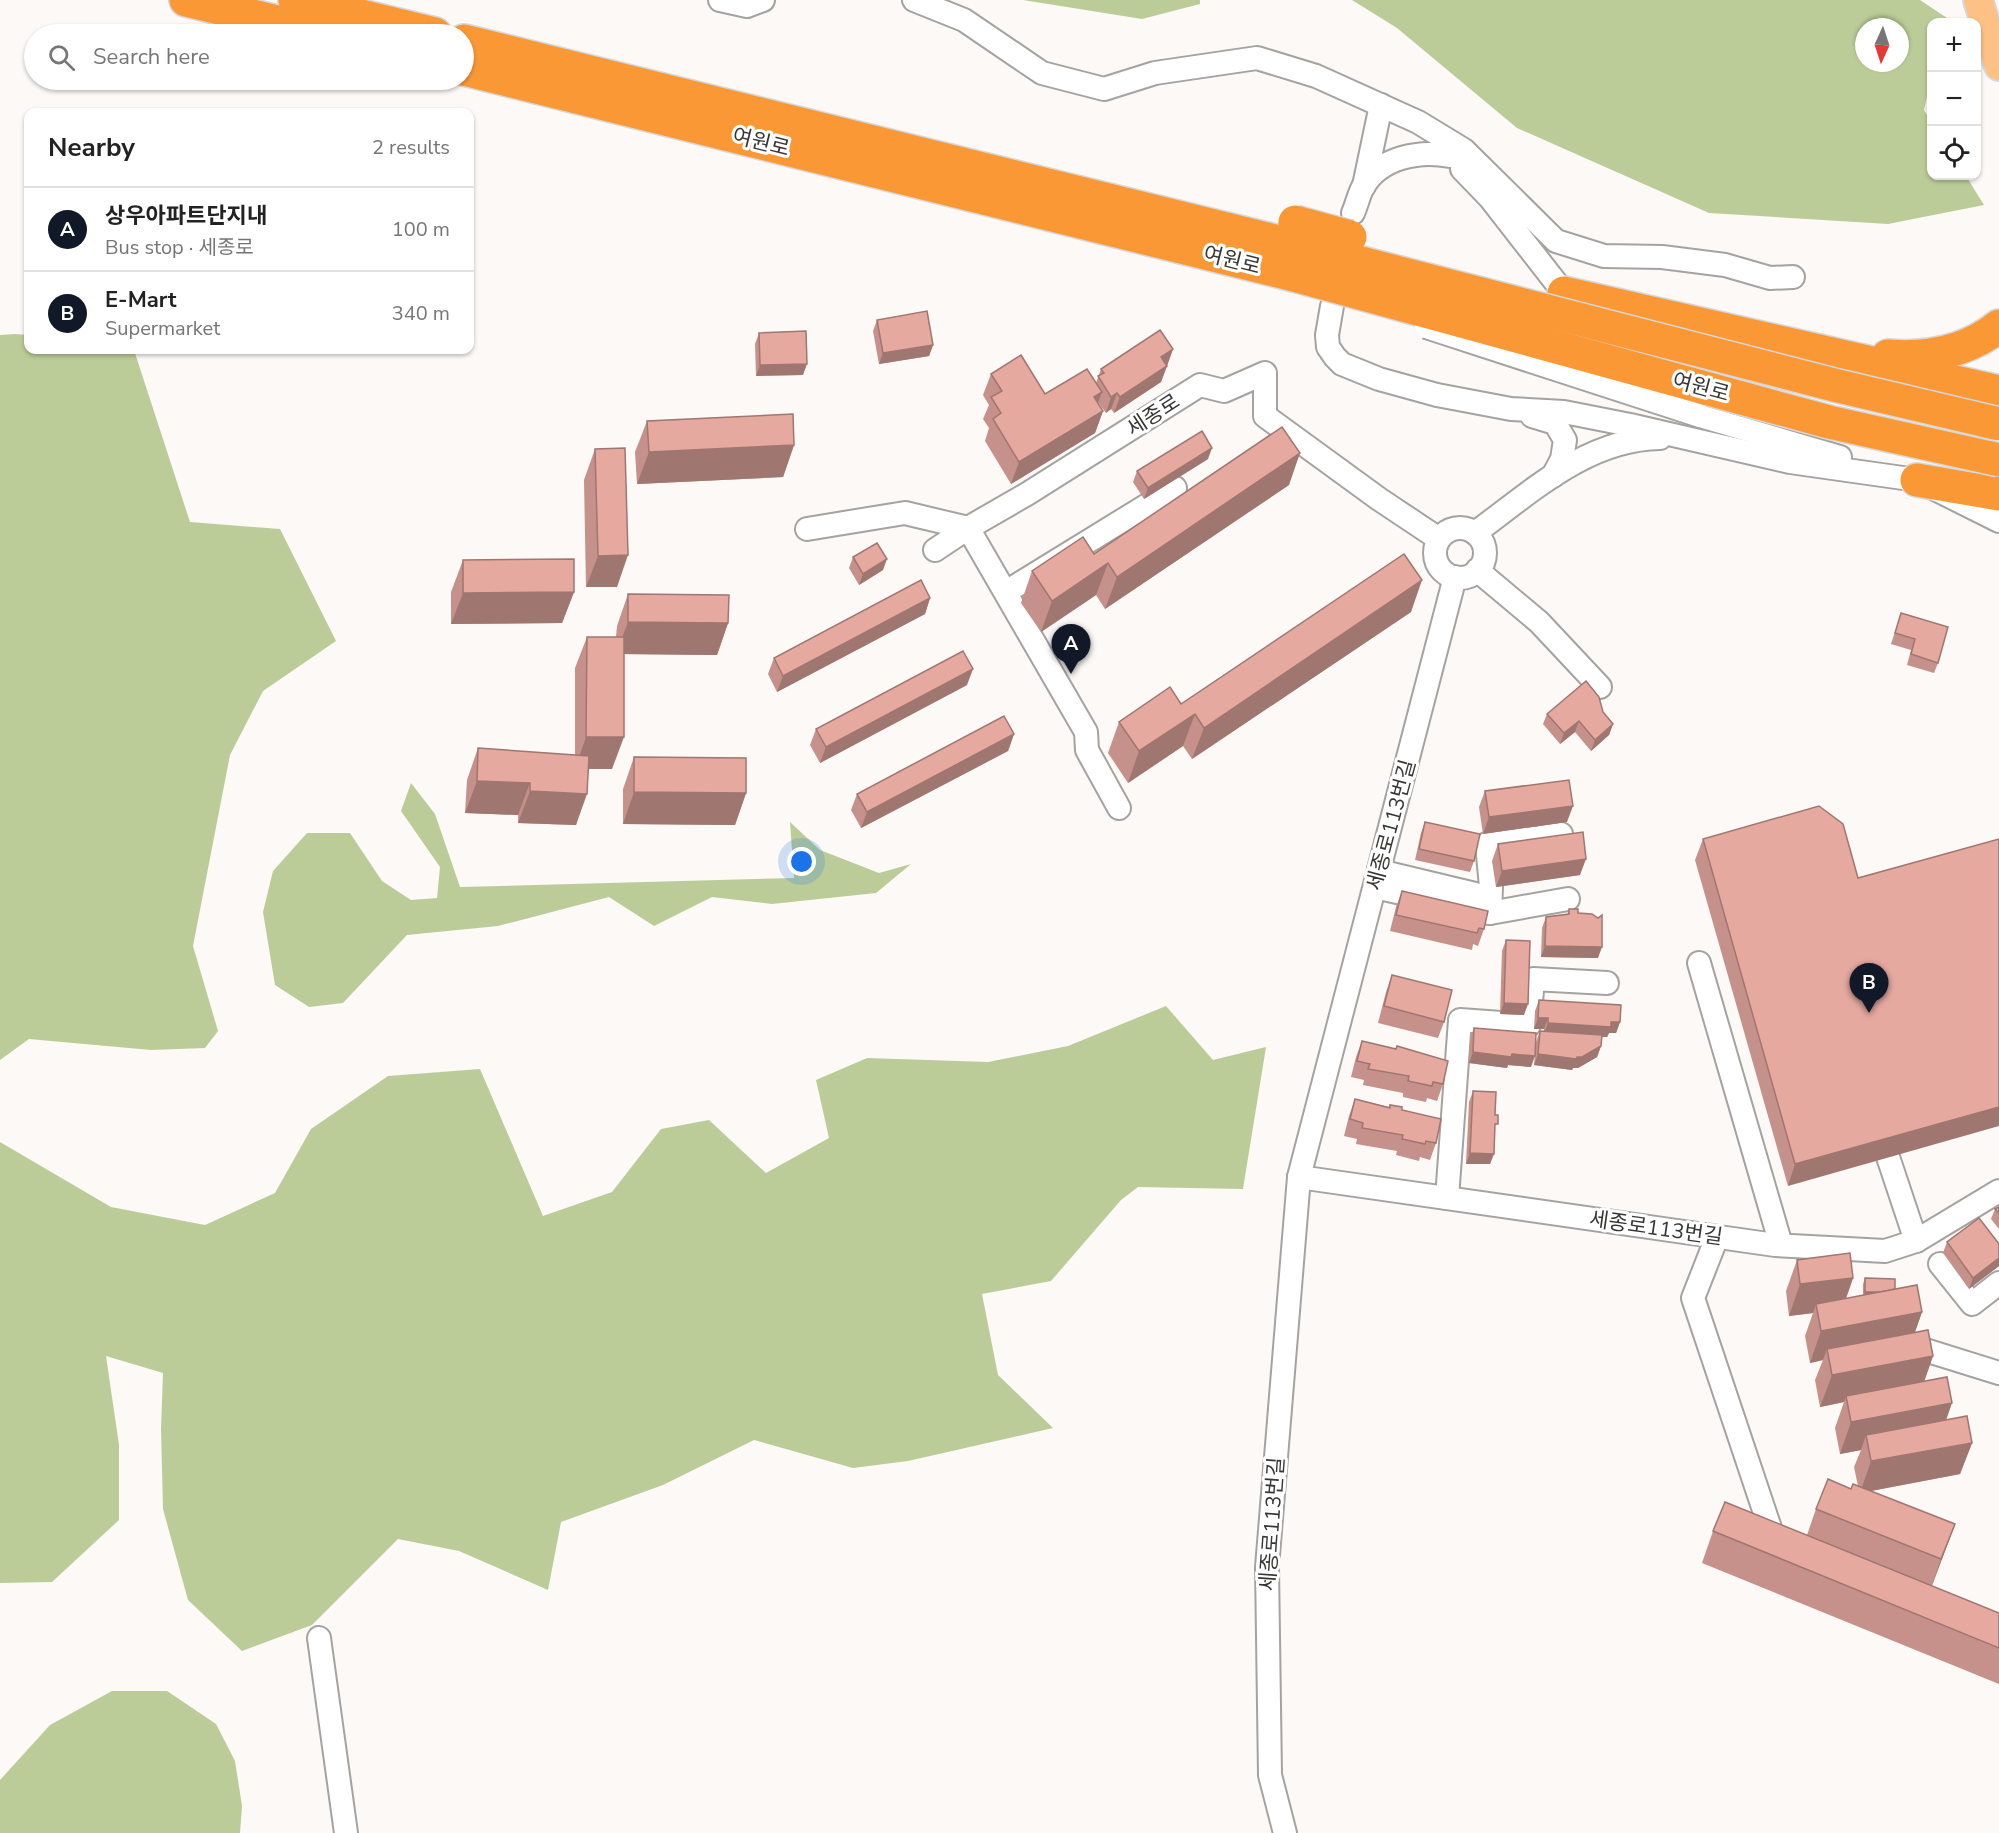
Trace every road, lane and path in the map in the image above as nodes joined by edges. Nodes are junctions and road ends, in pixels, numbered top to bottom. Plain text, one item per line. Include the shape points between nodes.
1 (186, 0) edge
2 (295, 0) edge
3 (720, 0) edge
4 (763, 0) edge
5 (914, 0) edge
6 (1978, 0) edge
7 (286, 24) edge
8 (394, 24) edge
9 (474, 43) edge
10 (1999, 66) edge
11 (474, 71) edge
12 (1381, 105) junction
13 (1418, 122) junction
14 (1450, 156) junction
15 (1364, 186) junction
16 (1353, 213) dead end
17 (1297, 249) junction
18 (1793, 277) dead end
19 (1564, 292) junction
20 (1332, 306) dead end
21 (1999, 326) edge
22 (1808, 350) junction
23 (1999, 394) edge
24 (1511, 409) junction
25 (1999, 424) edge
26 (1688, 437) junction
27 (1999, 460) edge
28 (1553, 476) junction
29 (1917, 480) junction
30 (1175, 488) dead end
31 (1999, 494) edge
32 (1999, 504) edge
33 (1999, 521) edge
34 (968, 528) junction
35 (807, 529) dead end
36 (1475, 533) junction
37 (1439, 539) junction
38 (935, 550) dead end
39 (1478, 570) junction
40 (1455, 577) junction
41 (1006, 592) junction
42 (1600, 687) dead end
43 (1119, 808) dead end
44 (1561, 834) edge
45 (1377, 879) junction
46 (1568, 899) dead end
47 (1491, 905) junction
48 (1699, 963) dead end
49 (1607, 983) dead end
50 (1888, 1157) edge
51 (1299, 1177) junction
52 (1999, 1191) edge
53 (1447, 1198) junction
54 (1717, 1237) junction
55 (1916, 1241) junction
56 (1781, 1245) junction
57 (1940, 1264) dead end
58 (1999, 1283) edge
59 (1925, 1350) edge
60 (1999, 1373) edge
61 (1804, 1549) edge
62 (319, 1638) dead end
63 (346, 1833) edge
64 (1285, 1833) edge

1 - 7 highway
2 - 8 highway
3 - 4 street via 747,6
5 - 12 street via 964,20 1042,73 1104,89 1155,73 1257,57 1316,76
6 - 10 main road
9 - 17 highway, 여원로
11 - 17 highway, 여원로
12 - 13 street
12 - 15 street
13 - 14 street
13 - 18 street via 1464,150 1556,241 1604,256 1662,257 1725,265 1770,278
14 - 15 street via 1430,152 1385,163
14 - 19 street via 1490,198
15 - 16 street
17 - 19 highway, bridge
17 - 25 highway, 여원로, bridge
17 - 27 highway, 여원로, bridge via 1829,422
17 - 29 street, bridge via 1323,292 1700,416
19 - 22 highway
20 - 24 street via 1328,347 1342,364 1437,395
21 - 22 highway via 1966,347 1935,354 1897,357
22 - 23 highway
24 - 26 street via 1564,412
24 - 28 street via 1555,423 1565,440 1562,459
26 - 28 street via 1644,438 1602,448
26 - 29 street via 1790,462
28 - 36 street
29 - 31 highway
29 - 32 street
29 - 33 street
30 - 41 street
34 - 35 street via 905,513
34 - 37 street, 세종로 via 1200,385 1224,391 1265,373 1266,416
34 - 38 street
34 - 41 street
36 - 37 street via 1452,529
36 - 39 street via 1485,555
37 - 40 street via 1437,562
39 - 40 street
39 - 42 street via 1539,622
40 - 45 street, 세종로113번길
41 - 43 street via 1086,732 1087,750
44 - 47 street via 1487,844
45 - 47 street
45 - 51 street, 세종로113번길
46 - 47 street
48 - 56 street
49 - 53 street via 1533,979 1529,1025 1460,1020
50 - 55 street
51 - 53 street, 세종로113번길
51 - 64 street, 세종로113번길 via 1267,1567 1270,1775
52 - 55 street, 세종로113번길
53 - 54 street, 세종로113번길
54 - 56 street, 세종로113번길
54 - 61 street via 1693,1298 1772,1534
55 - 56 street, 세종로113번길 via 1885,1251
57 - 58 street via 1972,1304
59 - 60 street
62 - 63 street

